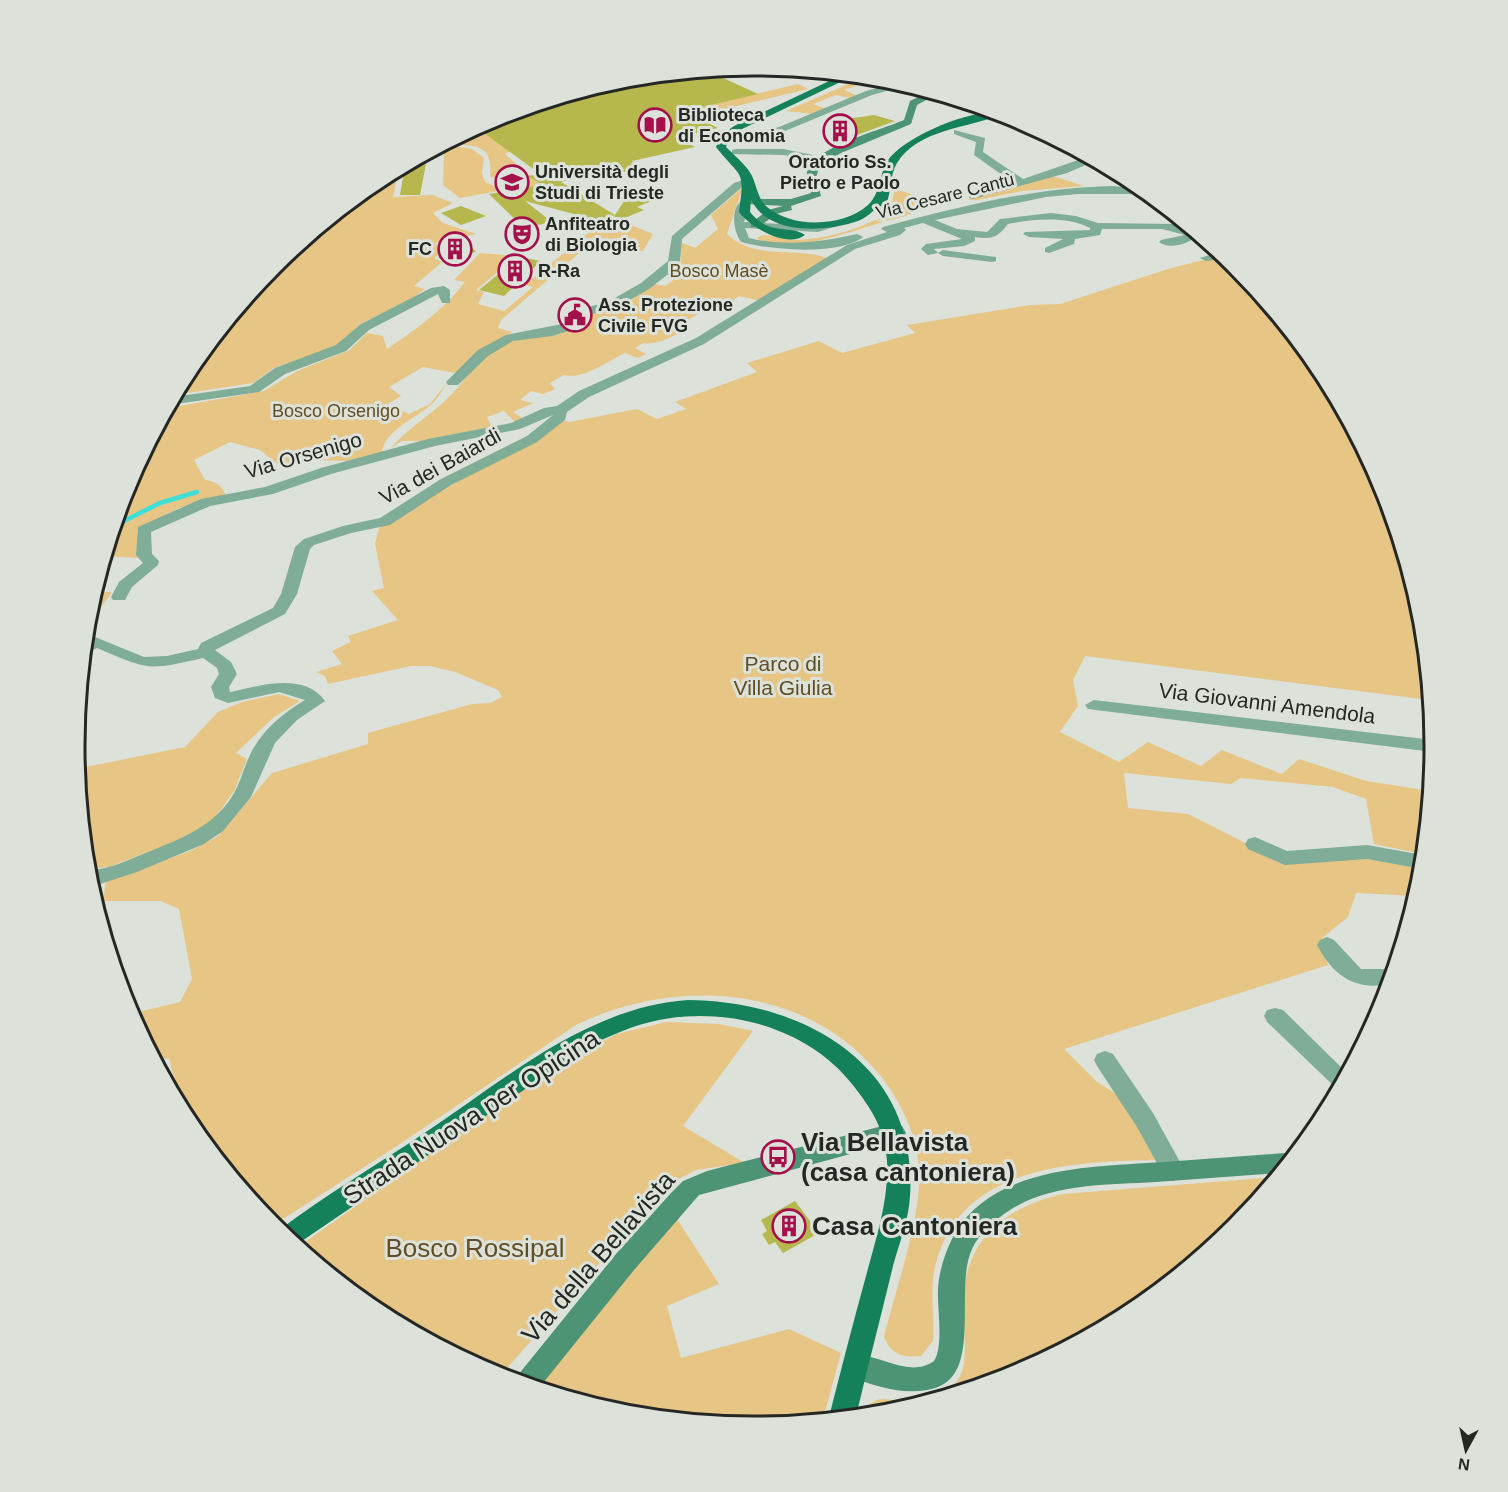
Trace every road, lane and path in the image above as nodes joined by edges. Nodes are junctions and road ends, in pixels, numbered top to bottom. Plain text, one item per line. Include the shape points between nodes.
1 (836, 82) edge
2 (884, 89) edge
3 (924, 98) edge
4 (984, 117) edge
5 (957, 132) dead end
6 (721, 141) junction
7 (736, 152) dead end
8 (823, 158) junction
9 (1083, 163) edge
10 (748, 181) junction
11 (1020, 181) junction
12 (884, 190) junction
13 (1129, 191) edge
14 (817, 194) junction
15 (751, 201) junction
16 (975, 206) junction
17 (769, 215) junction
18 (856, 218) junction
19 (924, 219) junction
20 (755, 225) junction
21 (897, 226) junction
22 (1096, 226) junction
23 (1177, 228) edge
24 (775, 232) junction
25 (1029, 234) dead end
26 (1068, 236) junction
27 (1189, 237) edge
28 (748, 238) junction
29 (1165, 242) dead end
30 (1049, 250) dead end
31 (1210, 257) edge
32 (1206, 258) dead end
33 (992, 259) dead end
34 (446, 300) dead end
35 (453, 382) dead end
36 (182, 399) edge
37 (560, 410) junction
38 (119, 597) dead end
39 (92, 644) edge
40 (206, 652) junction
41 (1095, 705) dead end
42 (1424, 745) edge
43 (1255, 844) dead end
44 (1414, 860) edge
45 (97, 878) edge
46 (1327, 945) dead end
47 (1382, 978) edge
48 (1275, 1016) dead end
49 (1105, 1060) dead end
50 (1336, 1076) edge
51 (894, 1133) junction
52 (1277, 1164) edge
53 (1173, 1171) junction
54 (295, 1232) edge
55 (855, 1366) junction
56 (531, 1377) edge
57 (844, 1410) edge

1 - 6 main road via 737,128
2 - 6 street via 782,129
3 - 8 main road via 911,106 908,122
4 - 12 main road via 931,134 906,147 892,162
5 - 11 street via 981,140 978,153
6 - 10 main road via 723,151
7 - 8 street via 783,152
8 - 14 main road via 810,173
9 - 11 street
10 - 15 main road
10 - 35 street via 738,184 676,238 674,261 660,276 620,301 588,311 572,326 510,338 483,353
11 - 19 street via 961,200
12 - 18 main road via 873,207
12 - 24 main road via 877,211 854,224 818,234 796,236
13 - 16 street, Via Cesare Cantù via 1057,190
14 - 15 main road via 805,201
14 - 17 main road via 805,205
15 - 17 main road via 754,212
15 - 20 main road via 744,212
15 - 28 street via 737,223
16 - 19 street, Via Cesare Cantù
16 - 22 street via 979,211 955,219 956,228 988,236 1004,221 1028,218 1075,219
17 - 18 main road via 812,226
17 - 20 main road
18 - 20 street via 818,229
19 - 21 street, Via Cesare Cantù
19 - 33 street via 971,239 930,246 930,255
20 - 24 main road
20 - 28 street via 747,232
21 - 28 street, Via Cesare Cantù via 812,248 784,249
21 - 37 street, Via dei Baiardi via 900,230 896,233 851,247 700,341 584,394
22 - 23 street
22 - 26 street via 1096,232
24 - 28 street via 757,232
25 - 26 street
26 - 30 street via 1068,244
27 - 29 street
31 - 32 street
34 - 36 street via 444,290 435,291 365,327 341,348 280,371 254,389
37 - 38 street, Via Orsenigo via 515,426 433,442 268,491 206,501 189,508 143,530 144,555 150,565 125,585
37 - 40 street, Via dei Baiardi via 560,417 532,439 446,482 385,522 309,542 303,547 289,594 279,611 207,647
39 - 40 street via 106,645 143,662
40 - 45 street via 225,666 228,674 220,687 221,694 228,698 279,687 308,693 316,701 291,716 269,739 242,797 216,826 189,843
41 - 42 street, Via Giovanni Amendola
43 - 44 street via 1286,858 1367,852
46 - 47 street via 1356,978
48 - 50 street
49 - 53 street
51 - 54 main road, Strada Nuova per Opicina via 858,1072 836,1051 810,1035 756,1015 724,1009 658,1011 612,1025 579,1041
51 - 55 main road, Strada Nuova per Opicina via 900,1165 898,1199
51 - 56 main road, Via della Bellavista via 691,1188
52 - 53 main road
53 - 55 main road via 1054,1181 1005,1200 969,1231 959,1248 951,1285 949,1358 943,1370 925,1378 908,1378
55 - 57 main road, Strada Nuova per Opicina

